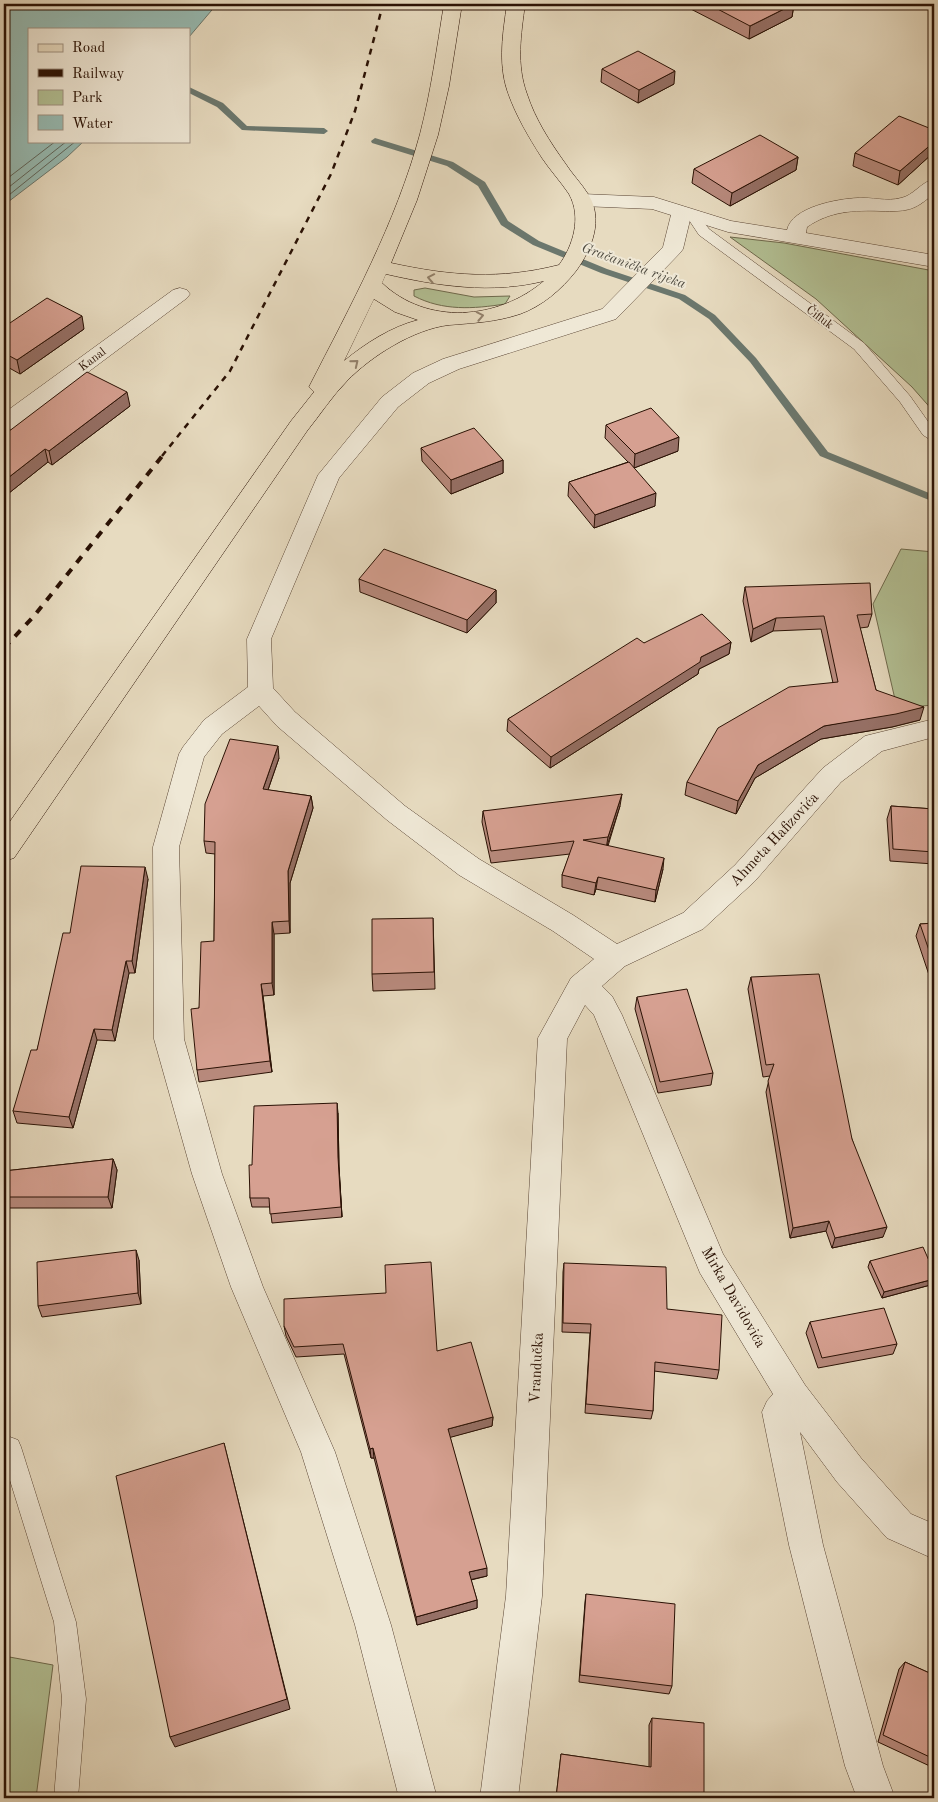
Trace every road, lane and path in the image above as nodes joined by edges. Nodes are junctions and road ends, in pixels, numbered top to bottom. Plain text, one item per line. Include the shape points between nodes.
1 (453, 4) edge
2 (516, 4) edge
3 (934, 185) edge
4 (582, 200) junction
5 (686, 213) junction
6 (795, 237) junction
7 (934, 261) edge
8 (567, 267) junction
9 (376, 276) junction
10 (180, 294) dead end
11 (444, 320) junction
12 (4, 424) edge
13 (300, 426) junction
14 (934, 437) edge
15 (261, 692) junction
16 (934, 728) edge
17 (4, 851) edge
18 (615, 958) junction
19 (581, 986) junction
20 (793, 1396) junction
21 (10, 1447) dead end
22 (934, 1542) edge
23 (66, 1798) edge
24 (418, 1798) edge
25 (499, 1798) edge
26 (876, 1798) edge

1 - 9 main road via 440,88 428,136
2 - 4 main road via 511,68 520,101 540,140
3 - 6 street via 909,203 857,204 827,209 798,224
4 - 5 street via 654,204
4 - 8 main road via 586,225 584,239
5 - 6 street via 728,226
5 - 14 lane, Čifluk via 704,232 859,346
5 - 15 street via 673,249 609,314 451,364 421,378 390,402 329,475 259,640
6 - 7 street
8 -> 9 main road via 513,282
11 -> 8 main road via 499,313 524,304 544,294
9 - 11 main road via 383,297 402,308
9 - 13 main road
10 - 12 street, Kanal
13 -> 11 main road via 339,376 357,360 410,329
13 - 17 main road
15 - 18 street via 286,720 396,813 469,867
15 - 24 street via 213,727 192,754 166,847 169,1039 207,1174 246,1287 318,1452 373,1624
16 - 18 street, Ahmeta Hafizovića via 874,743 832,775 745,873 693,921
18 - 19 street, Vrandučka
19 - 20 street, Mirka Davidovića via 601,1000 608,1013 711,1263
19 - 25 street, Vrandučka via 553,1038 524,1596
20 - 22 street, Mirka Davidovića via 849,1470 899,1526
20 - 26 street via 779,1412 806,1544 864,1766
21 - 23 lane via 65,1622 74,1699

